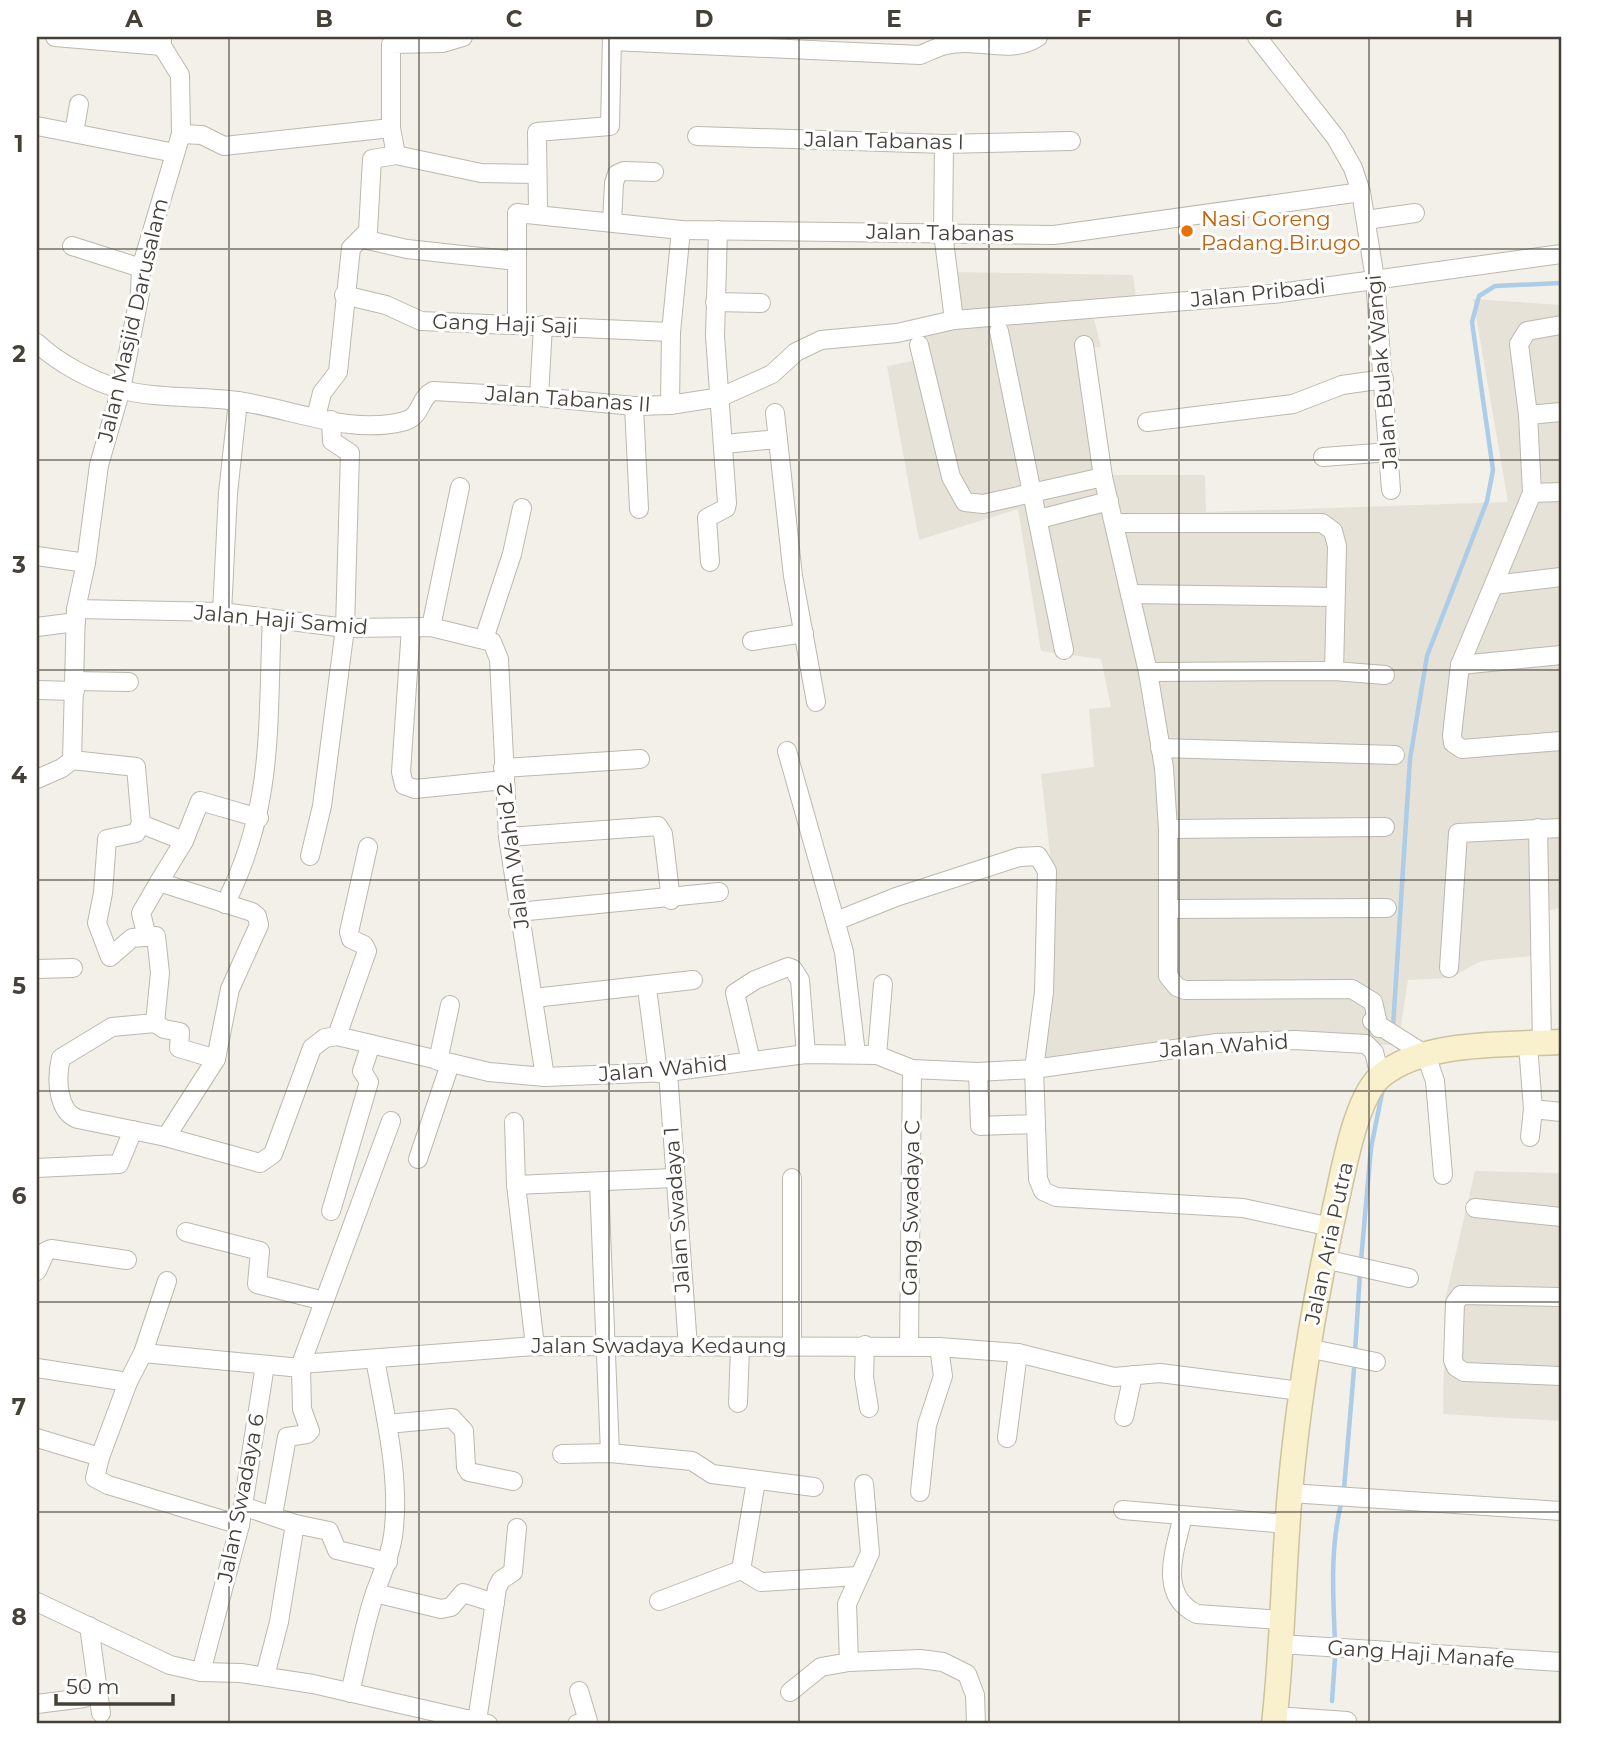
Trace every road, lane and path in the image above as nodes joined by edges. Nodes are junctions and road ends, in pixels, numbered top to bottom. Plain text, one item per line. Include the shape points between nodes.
1 (55, 37) edge
2 (463, 37) edge
3 (1038, 37) edge
4 (1256, 37) edge
5 (612, 39) edge
6 (162, 41) edge
7 (79, 104) dead end
8 (37, 126) edge
9 (391, 128) junction
10 (74, 133) junction
11 (181, 134) junction
12 (697, 136) dead end
13 (1071, 141) dead end
14 (944, 144) junction
15 (175, 153) junction
16 (396, 155) junction
17 (654, 172) dead end
18 (536, 174) junction
19 (1361, 192) junction
20 (538, 213) junction
21 (1415, 213) dead end
22 (1366, 220) junction
23 (612, 222) junction
24 (681, 230) junction
25 (718, 230) junction
26 (943, 233) junction
27 (363, 239) junction
28 (72, 246) dead end
29 (1561, 254) edge
30 (508, 260) dead end
31 (141, 268) junction
32 (1375, 279) junction
33 (344, 295) junction
34 (715, 302) junction
35 (761, 303) dead end
36 (954, 320) junction
37 (517, 324) junction
38 (543, 325) junction
39 (1561, 325) edge
40 (999, 331) dead end
41 (671, 332) junction
42 (37, 343) edge
43 (919, 345) dead end
44 (1084, 345) dead end
45 (1384, 379) junction
46 (121, 389) junction
47 (539, 397) junction
48 (721, 397) junction
49 (238, 401) junction
50 (670, 405) junction
51 (634, 406) junction
52 (1561, 412) edge
53 (775, 413) dead end
54 (1528, 415) junction
55 (324, 418) junction
56 (1147, 422) dead end
57 (778, 439) junction
58 (724, 444) junction
59 (1390, 452) junction
60 (1323, 457) dead end
61 (1103, 477) junction
62 (460, 487) dead end
63 (1391, 490) dead end
64 (1032, 492) junction
65 (1561, 492) edge
66 (1532, 493) junction
67 (1110, 501) junction
68 (522, 508) dead end
69 (639, 509) dead end
70 (1039, 519) junction
71 (1114, 523) junction
72 (37, 556) edge
73 (710, 562) dead end
74 (86, 563) junction
75 (1561, 577) edge
76 (1494, 585) junction
77 (1130, 594) junction
78 (1335, 597) junction
79 (222, 612) junction
80 (76, 615) junction
81 (272, 619) junction
82 (37, 627) edge
83 (431, 627) junction
84 (345, 628) junction
85 (411, 628) junction
86 (804, 633) junction
87 (484, 639) junction
88 (752, 641) dead end
89 (1064, 650) dead end
90 (1561, 655) edge
91 (1461, 665) junction
92 (1334, 671) junction
93 (1148, 672) junction
94 (1385, 675) dead end
95 (129, 681) dead end
96 (75, 686) junction
97 (37, 690) edge
98 (816, 702) dead end
99 (1561, 741) edge
100 (1160, 748) junction
101 (787, 751) dead end
102 (1395, 755) dead end
103 (640, 759) dead end
104 (72, 760) junction
105 (504, 774) junction
106 (37, 779) edge
107 (259, 818) junction
108 (141, 824) junction
109 (1385, 827) dead end
110 (1538, 828) junction
111 (1561, 828) edge
112 (1168, 829) junction
113 (509, 837) junction
114 (184, 841) junction
115 (368, 847) dead end
116 (310, 856) dead end
117 (159, 882) junction
118 (719, 892) dead end
119 (671, 900) junction
120 (225, 904) junction
121 (1387, 908) dead end
122 (1170, 909) junction
123 (518, 912) junction
124 (836, 921) junction
125 (147, 937) junction
126 (73, 968) dead end
127 (1449, 968) dead end
128 (37, 969) edge
129 (693, 981) dead end
130 (883, 984) dead end
131 (647, 988) junction
132 (534, 998) junction
133 (450, 1005) dead end
134 (155, 1023) junction
135 (337, 1036) junction
136 (1547, 1038) edge
137 (371, 1044) junction
138 (806, 1054) junction
139 (856, 1054) junction
140 (877, 1055) junction
141 (1426, 1055) junction
142 (216, 1059) junction
143 (751, 1061) junction
144 (444, 1063) junction
145 (912, 1069) junction
146 (1034, 1069) junction
147 (978, 1072) junction
148 (663, 1073) junction
149 (1386, 1073) junction
150 (545, 1077) junction
151 (1532, 1109) junction
152 (1561, 1112) edge
153 (391, 1121) dead end
154 (514, 1122) dead end
155 (1035, 1125) junction
156 (133, 1130) junction
157 (166, 1137) junction
158 (1530, 1137) dead end
159 (418, 1159) dead end
160 (37, 1168) edge
161 (1443, 1175) dead end
162 (673, 1178) junction
163 (792, 1178) dead end
164 (599, 1182) junction
165 (516, 1185) junction
166 (1475, 1208) dead end
167 (331, 1211) dead end
168 (1561, 1217) edge
169 (1331, 1227) junction
170 (186, 1232) dead end
171 (1324, 1259) junction
172 (127, 1260) dead end
173 (37, 1271) edge
174 (1409, 1278) dead end
175 (167, 1281) dead end
176 (1561, 1297) edge
177 (324, 1301) junction
178 (865, 1345) junction
179 (535, 1346) junction
180 (740, 1346) junction
181 (792, 1346) junction
182 (909, 1346) junction
183 (606, 1347) junction
184 (688, 1347) junction
185 (939, 1347) junction
186 (1307, 1348) junction
187 (143, 1353) junction
188 (1018, 1353) junction
189 (375, 1359) junction
190 (1376, 1362) dead end
191 (265, 1365) junction
192 (301, 1366) junction
193 (37, 1368) edge
194 (1133, 1375) junction
195 (1561, 1376) edge
196 (128, 1382) junction
197 (1300, 1391) junction
198 (738, 1403) dead end
199 (869, 1408) dead end
200 (1124, 1417) dead end
201 (387, 1424) junction
202 (37, 1438) edge
203 (1007, 1438) dead end
204 (610, 1453) junction
205 (562, 1454) dead end
206 (100, 1458) junction
207 (513, 1481) dead end
208 (756, 1482) junction
209 (864, 1484) dead end
210 (814, 1487) dead end
211 (920, 1492) dead end
212 (1290, 1493) junction
213 (243, 1506) junction
214 (1123, 1510) dead end
215 (1561, 1511) edge
216 (272, 1515) junction
217 (1183, 1516) junction
218 (295, 1524) junction
219 (1287, 1524) junction
220 (240, 1525) junction
221 (517, 1528) dead end
222 (388, 1562) junction
223 (741, 1570) junction
224 (858, 1576) junction
225 (374, 1593) junction
226 (659, 1601) dead end
227 (37, 1602) edge
228 (495, 1603) junction
229 (89, 1626) junction
230 (1281, 1632) junction
231 (849, 1662) junction
232 (1561, 1662) edge
233 (201, 1672) junction
234 (265, 1676) junction
235 (579, 1690) dead end
236 (790, 1692) dead end
237 (350, 1693) junction
238 (84, 1698) dead end
239 (37, 1704) edge
240 (101, 1713) dead end
241 (1275, 1720) edge
242 (1348, 1721) dead end
243 (482, 1723) edge
244 (577, 1724) edge
245 (976, 1724) edge

1 - 6 street
2 - 9 street via 443,43 391,44
3 - 5 street via 1007,47 946,45 920,55
4 - 19 street, Jalan Bulak Wangi via 1336,138
5 - 18 street via 610,127 537,132
6 - 11 street, Jalan Masjid Darusalam via 180,75
7 - 10 street
8 - 10 street
9 - 11 street via 224,146 202,135
9 - 16 street
10 - 15 street
11 - 15 street, Jalan Masjid Darusalam
12 - 14 street, Jalan Tabanas I
13 - 14 street, Jalan Tabanas I
14 - 26 street
15 - 31 street, Jalan Masjid Darusalam
16 - 18 street via 481,173
16 - 27 street via 372,159 368,231
17 - 23 street via 617,174
18 - 20 street
19 - 22 street, Jalan Bulak Wangi
19 - 26 street, Jalan Tabanas via 1089,232
20 - 23 street, Jalan Tabanas
20 - 37 street, Jalan Tabanas via 517,213
21 - 22 street
22 - 32 street, Jalan Bulak Wangi
23 - 24 street, Jalan Tabanas
24 - 25 street, Jalan Tabanas
24 - 41 street
25 - 26 street, Jalan Tabanas
25 - 34 street
26 - 36 street
27 - 30 street via 419,251
27 - 33 street via 351,248
28 - 31 street
29 - 32 street, Jalan Pribadi
31 - 46 street, Jalan Masjid Darusalam
32 - 36 street, Jalan Pribadi via 1273,294
32 - 45 street, Jalan Bulak Wangi
33 - 37 street, Gang Haji Saji via 386,305 421,321
33 - 55 street via 338,372 323,393
34 - 35 street
34 - 48 street
36 - 48 street, Jalan Tabanas II via 897,333 821,340 796,352 772,374
37 - 38 street, Gang Haji Saji
38 - 41 street, Gang Haji Saji
38 - 47 street
39 - 54 street via 1527,331 1519,344
40 - 64 street
41 - 50 street
42 - 46 street via 75,369
43 - 64 street via 951,477 961,499 983,503
44 - 61 street
45 - 56 street via 1342,384 1293,404
45 - 59 street, Jalan Bulak Wangi
46 - 49 street
46 - 74 street, Jalan Masjid Darusalam via 99,465
47 - 51 street, Jalan Tabanas II
47 - 55 street, Jalan Tabanas II via 433,391 414,417 404,421 363,424
48 - 50 street, Jalan Tabanas II
48 - 58 street
49 - 55 street
49 - 79 street
50 - 51 street, Jalan Tabanas II
51 - 69 street
52 - 54 street
53 - 57 street
54 - 66 street
55 - 84 street via 332,441 350,453
57 - 58 street
57 - 86 street
58 - 73 street via 727,503 708,518
59 - 60 street
59 - 63 street, Jalan Bulak Wangi
61 - 64 street
61 - 67 street
62 - 83 street
64 - 70 street
65 - 66 street
66 - 76 street
67 - 70 street
67 - 71 street
68 - 87 street
70 - 89 street
71 - 77 street
71 - 78 street via 1322,523 1333,531 1337,546
72 - 74 street
74 - 80 street, Jalan Masjid Darusalam
75 - 76 street
76 - 91 street
77 - 78 street
77 - 93 street
78 - 92 street
79 - 80 street, Jalan Haji Samid
79 - 81 street, Jalan Haji Samid
80 - 82 street, Jalan Haji Samid
80 - 96 street, Jalan Masjid Darusalam
81 - 84 street, Jalan Haji Samid
81 - 107 street via 269,743
83 - 85 street, Jalan Haji Samid
83 - 87 street, Jalan Haji Samid
84 - 85 street, Jalan Haji Samid
84 - 116 street
85 - 105 street via 401,772 404,785 415,789
86 - 88 street
86 - 98 street
87 - 105 street, Jalan Wahid 2 via 492,642 499,659
90 - 91 street
91 - 99 street via 1452,735 1456,746
92 - 93 street
92 - 94 street
93 - 100 street
95 - 96 street
96 - 97 street
96 - 104 street, Jalan Masjid Darusalam
100 - 102 street
100 - 112 street
101 - 124 street
103 - 105 street
104 - 106 street
104 - 108 street via 136,767
105 - 113 street, Jalan Wahid 2
107 - 114 street via 200,802
107 - 120 street via 244,867
108 - 114 street
108 - 125 street via 136,833 107,839 97,923 110,957 132,938
109 - 112 street
110 - 111 street
110 - 127 street via 1458,833
110 - 136 street
112 - 122 street
113 - 119 street via 660,827
113 - 123 street, Jalan Wahid 2
114 - 117 street
115 - 135 street via 349,932 367,951
117 - 120 street
117 - 125 street via 141,913
118 - 119 street
119 - 123 street
120 - 142 street via 256,914 259,925 230,989
121 - 122 street
122 - 141 street via 1168,976 1177,987 1352,989 1379,1028
123 - 132 street, Jalan Wahid 2
124 - 139 street via 852,999
124 - 146 street via 1019,857 1038,856 1047,871 1047,884 1044,992
125 - 134 street via 156,936 160,973
126 - 128 street
129 - 131 street
130 - 140 street
131 - 132 street
131 - 148 street, Jalan Swadaya 1
132 - 150 street, Jalan Wahid 2
133 - 144 street
134 - 142 street via 180,1032 179,1048
134 - 156 street via 112,1027 61,1058 61,1096 68,1116
135 - 137 street, Jalan Wahid
135 - 157 street via 312,1048 267,1160 260,1163
136 - 141 main road via 1479,1033 1452,1049
136 - 151 street
137 - 144 street, Jalan Wahid
137 - 167 street via 362,1072 369,1082
138 - 139 street, Jalan Wahid
138 - 143 street, Jalan Wahid
138 - 143 street via 800,980 788,967 735,993
139 - 140 street, Jalan Wahid
140 - 145 street, Jalan Wahid
141 - 149 main road
141 - 161 street via 1435,1081
142 - 157 street
143 - 148 street, Jalan Wahid
144 - 150 street, Jalan Wahid
144 - 159 street
145 - 147 street, Jalan Wahid
145 - 182 street, Gang Swadaya C
146 - 147 street, Jalan Wahid
146 - 149 street, Jalan Wahid via 1217,1043 1295,1040 1366,1044
146 - 155 street
147 - 155 street via 980,1126
148 - 150 street, Jalan Wahid
148 - 162 street, Jalan Swadaya 1
149 - 169 main road, Jalan Aria Putra via 1363,1106
151 - 152 street
151 - 158 street
153 - 177 street
154 - 165 street
155 - 169 street via 1038,1180 1048,1195 1242,1208
156 - 157 street
156 - 160 street via 119,1164
162 - 164 street
162 - 184 street, Jalan Swadaya 1
163 - 181 street
164 - 165 street
164 - 183 street
165 - 179 street
166 - 168 street
169 - 171 main road, Jalan Aria Putra
170 - 177 street via 260,1251 257,1284
171 - 174 street
171 - 186 main road, Jalan Aria Putra
172 - 173 street via 51,1249
175 - 187 street
176 - 195 street via 1461,1295 1455,1303 1452,1360 1464,1372
177 - 192 street
178 - 181 street, Jalan Swadaya Kedaung
178 - 182 street, Jalan Swadaya Kedaung
178 - 199 street
179 - 183 street, Jalan Swadaya Kedaung
179 - 189 street, Jalan Swadaya Kedaung
180 - 181 street, Jalan Swadaya Kedaung
180 - 184 street, Jalan Swadaya Kedaung
180 - 198 street
182 - 185 street, Jalan Swadaya Kedaung
183 - 184 street, Jalan Swadaya Kedaung
183 - 204 street
185 - 188 street, Jalan Swadaya Kedaung
185 - 211 street via 943,1376 927,1425
186 - 190 street
186 - 197 main road, Jalan Aria Putra
187 - 191 street, Jalan Swadaya Kedaung
187 - 196 street
188 - 194 street, Jalan Swadaya Kedaung via 1114,1377
188 - 203 street
189 - 192 street, Jalan Swadaya Kedaung
189 - 201 street
191 - 192 street, Jalan Swadaya Kedaung
191 - 213 street, Jalan Swadaya 6
192 - 216 street via 302,1409 310,1431 287,1437
193 - 196 street
194 - 197 street, Jalan Swadaya Kedaung via 1160,1373
194 - 200 street
196 - 206 street
197 - 212 main road, Jalan Aria Putra
201 - 207 street via 452,1418 464,1431 469,1472
201 - 222 street via 394,1497
202 - 206 street
204 - 205 street
204 - 208 street via 692,1461 712,1474
206 - 220 street via 95,1478 108,1485
208 - 210 street
208 - 223 street
209 - 224 street via 870,1553
212 - 215 street
212 - 219 main road, Jalan Aria Putra
213 - 216 street
213 - 220 street, Jalan Swadaya 6
214 - 217 street
216 - 218 street
217 - 219 street
217 - 230 street, Gang Haji Manafe via 1171,1578 1174,1595 1197,1614
218 - 222 street via 329,1531 337,1550
218 - 234 street
219 - 230 main road, Jalan Aria Putra
220 - 233 street, Jalan Swadaya 6
221 - 228 street via 513,1572 501,1580
222 - 225 street
223 - 224 street via 761,1582
223 - 226 street
224 - 231 street via 847,1604
225 - 228 street via 442,1609 463,1592
225 - 237 street
227 - 229 street
228 - 243 street
229 - 233 street via 170,1665
229 - 240 street
230 - 232 street, Gang Haji Manafe
230 - 241 main road, Jalan Aria Putra
231 - 236 street via 821,1667
231 - 245 street via 943,1662 967,1674 975,1695
233 - 234 street
234 - 237 street
235 - 244 street via 588,1721
237 - 243 street
238 - 239 street
241 - 242 street

